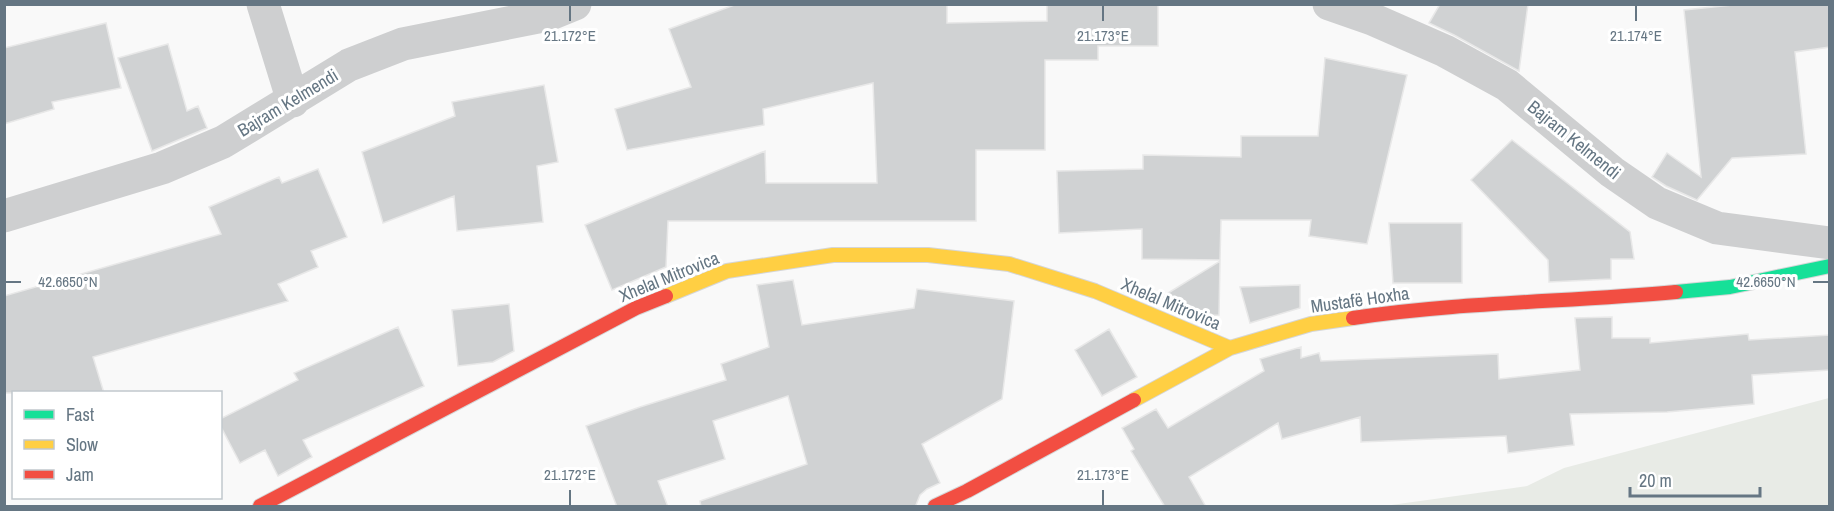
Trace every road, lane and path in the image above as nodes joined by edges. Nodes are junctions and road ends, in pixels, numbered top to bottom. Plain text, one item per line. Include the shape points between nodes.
1 (263, 4) edge
2 (575, 4) edge
3 (1329, 4) edge
4 (293, 101) junction
5 (4, 216) edge
6 (1830, 243) edge
7 (1830, 266) edge
8 (1230, 348) junction
9 (260, 507) edge
10 (935, 507) edge

1 - 4 street
2 - 4 street, Bajram Kelmendi via 549,15 403,44 349,65
3 - 6 street, Bajram Kelmendi via 1445,51 1507,86 1612,172 1658,203 1717,228
4 - 5 street, Bajram Kelmendi via 223,142 162,168
7 - 8 street, Mustafë Hoxha via 1730,287 1385,313 1311,324
8 - 9 street, Xhelal Mitrovica via 1095,291 1009,264 928,255 833,255 727,271 636,308
8 - 10 street, Mustafë Hoxha

